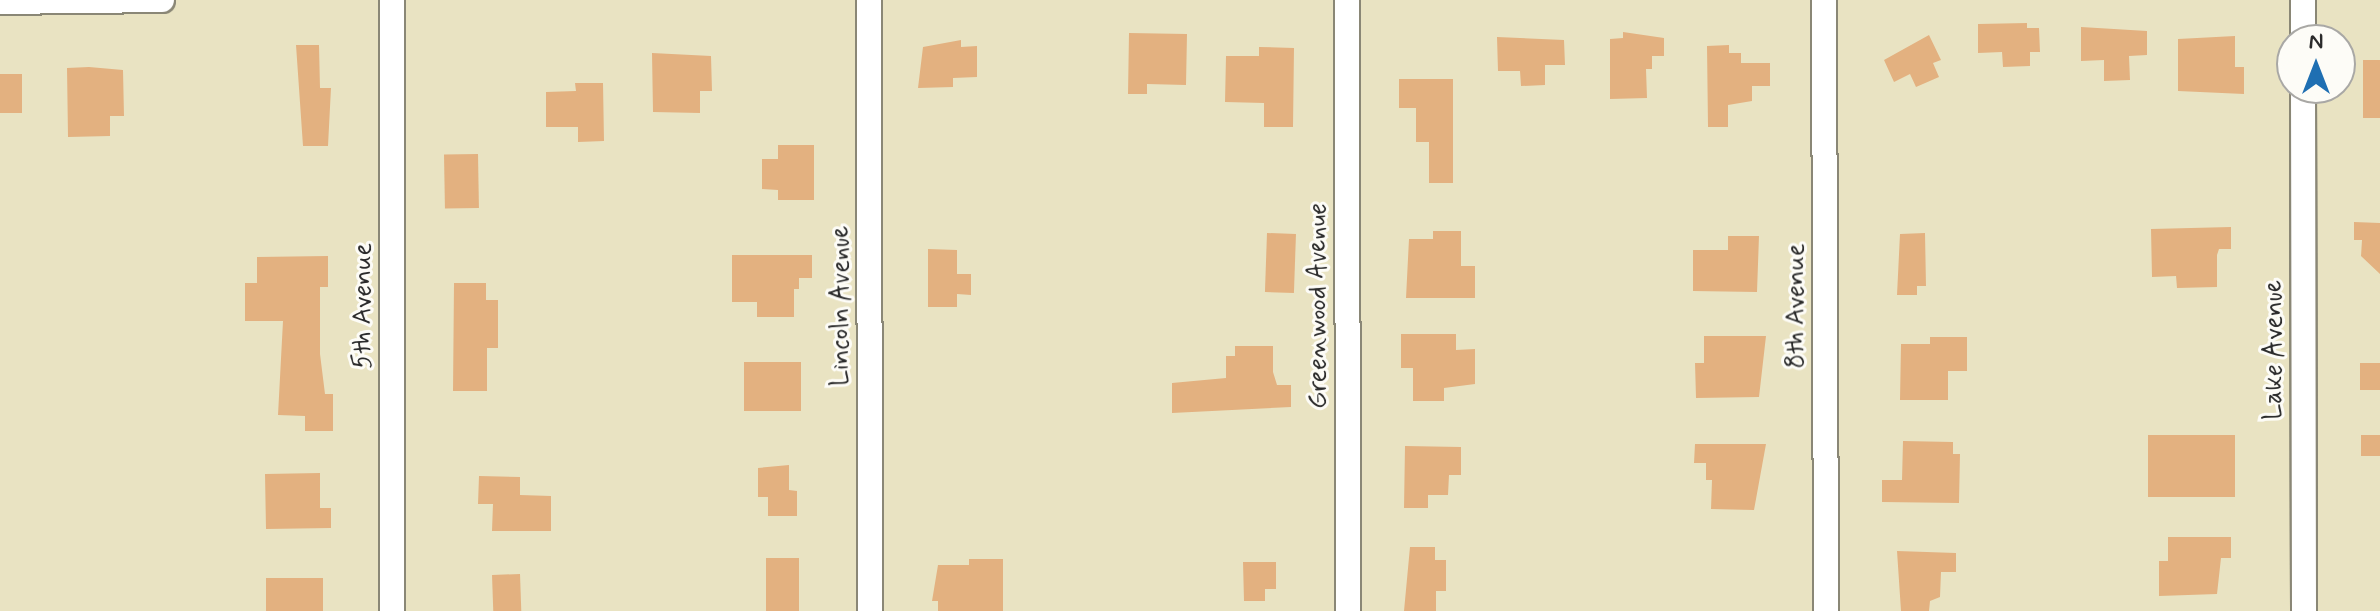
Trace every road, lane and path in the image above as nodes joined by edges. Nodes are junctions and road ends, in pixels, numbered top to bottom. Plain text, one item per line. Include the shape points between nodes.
1 (162, 0) edge
2 (392, 0) edge
3 (869, 0) edge
4 (1347, 0) edge
5 (1824, 0) edge
6 (2303, 0) edge
7 (0, 2) edge
8 (2303, 24) edge
9 (2303, 104) edge
10 (392, 611) edge
11 (870, 611) edge
12 (1348, 611) edge
13 (1826, 611) edge
14 (2304, 611) edge

1 - 7 street
2 - 10 street, 5th Avenue
3 - 11 street, Lincoln Avenue
4 - 12 street, Greenwood Avenue
5 - 13 street, 8th Avenue
6 - 8 street
9 - 14 street, Lake Avenue

